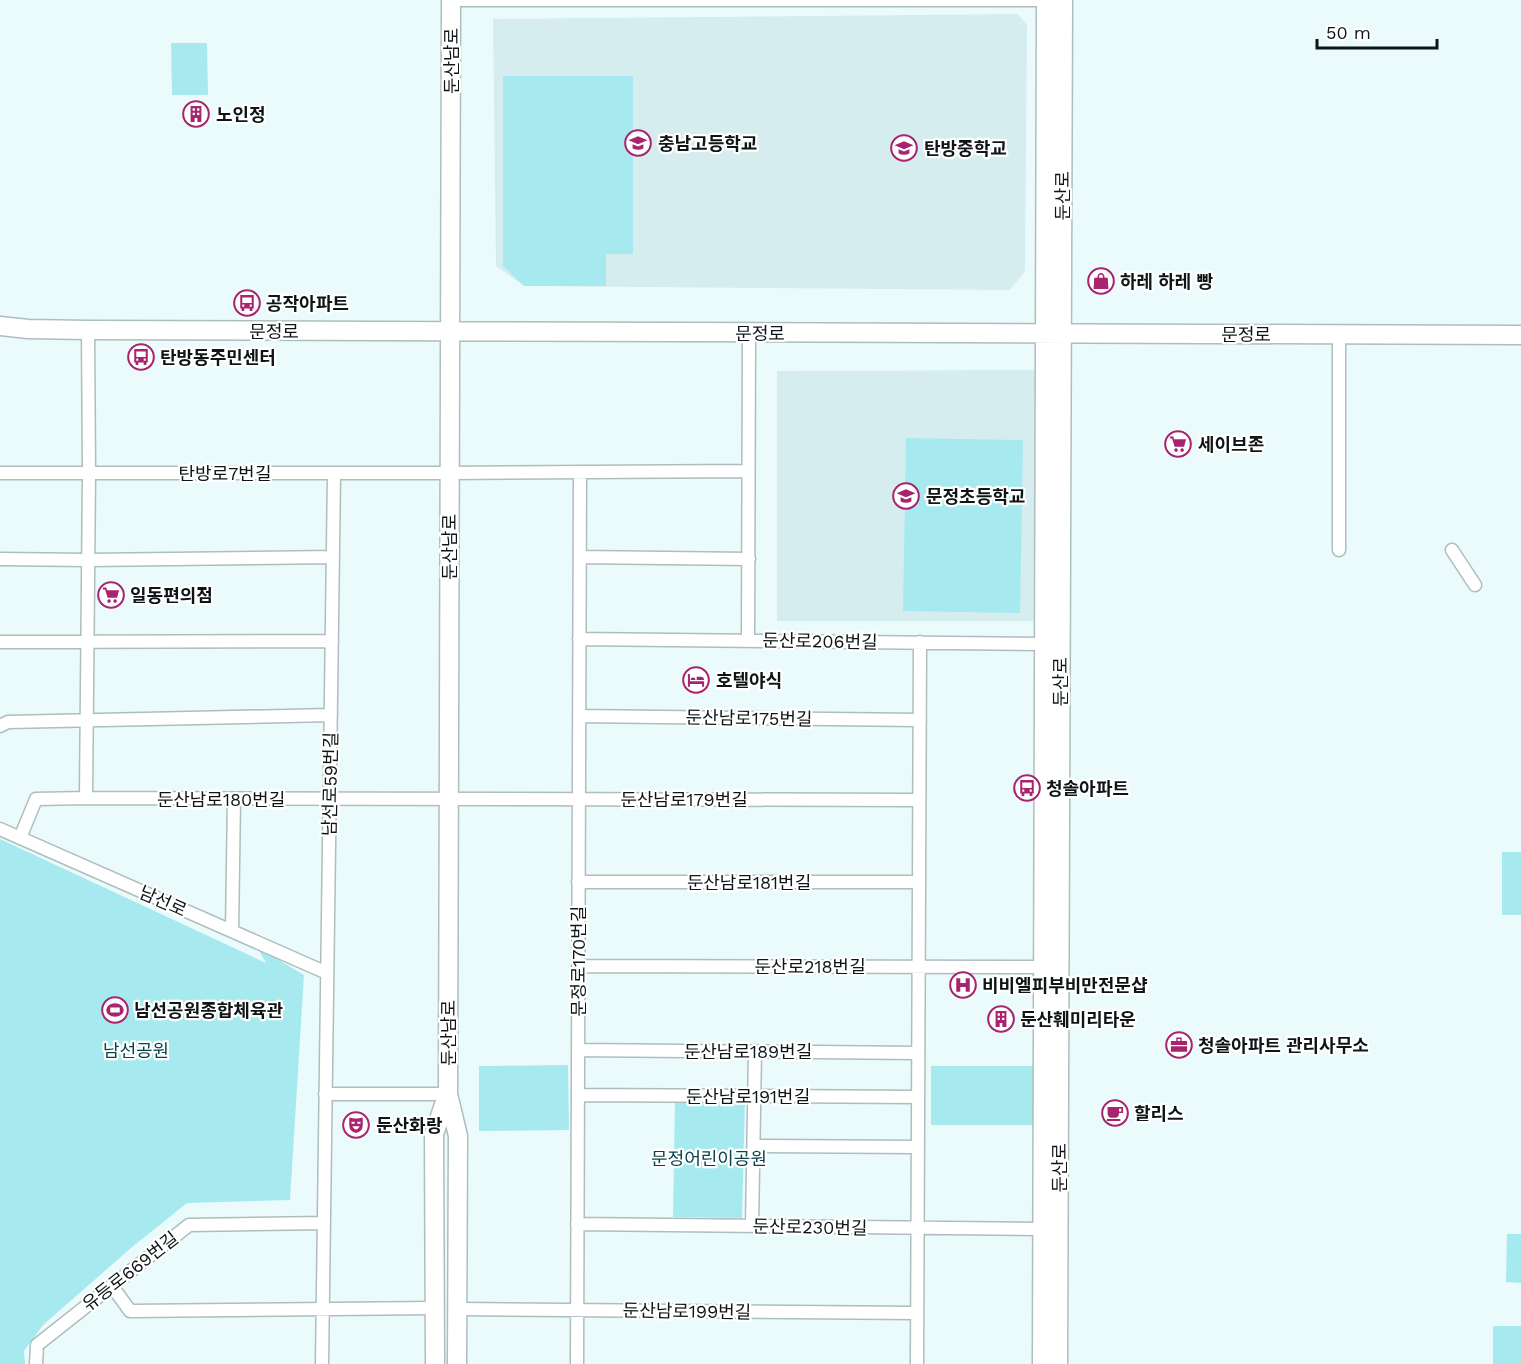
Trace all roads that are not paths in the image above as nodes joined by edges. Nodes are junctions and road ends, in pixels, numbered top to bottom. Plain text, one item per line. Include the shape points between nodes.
1 (451, 0) edge
2 (1046, 0) edge
3 (1063, 0) edge
4 (0, 326) edge
5 (88, 330) junction
6 (450, 331) junction
7 (749, 333) junction
8 (1053, 334) junction
9 (1339, 334) junction
10 (1521, 335) edge
11 (748, 471) junction
12 (0, 472) edge
13 (580, 472) junction
14 (89, 473) junction
15 (334, 473) junction
16 (450, 473) junction
17 (1339, 550) dead end
18 (1452, 550) dead end
19 (333, 557) junction
20 (580, 557) junction
21 (0, 559) edge
22 (749, 559) junction
23 (88, 560) junction
24 (1475, 585) dead end
25 (579, 639) junction
26 (332, 641) junction
27 (748, 641) junction
28 (0, 642) edge
29 (88, 642) junction
30 (920, 642) junction
31 (1052, 644) junction
32 (331, 715) junction
33 (579, 716) junction
34 (87, 720) junction
35 (920, 720) junction
36 (0, 726) edge
37 (87, 798) junction
38 (234, 799) junction
39 (330, 799) junction
40 (448, 799) junction
41 (579, 799) junction
42 (920, 800) junction
43 (0, 829) edge
44 (20, 838) junction
45 (578, 882) junction
46 (919, 882) junction
47 (232, 931) junction
48 (578, 966) junction
49 (919, 966) junction
50 (1043, 967) junction
51 (327, 973) junction
52 (578, 1050) junction
53 (755, 1052) junction
54 (918, 1053) junction
55 (325, 1094) junction
56 (448, 1094) junction
57 (578, 1095) junction
58 (754, 1095) junction
59 (918, 1096) junction
60 (754, 1146) junction
61 (918, 1147) junction
62 (324, 1223) junction
63 (577, 1224) junction
64 (753, 1226) junction
65 (918, 1228) junction
66 (1042, 1229) junction
67 (112, 1286) junction
68 (435, 1308) junction
69 (322, 1309) junction
70 (458, 1309) junction
71 (577, 1310) junction
72 (917, 1313) junction
73 (36, 1364) edge
74 (321, 1364) edge
75 (435, 1364) edge
76 (457, 1364) edge
77 (577, 1364) edge
78 (917, 1364) edge
79 (1042, 1364) edge
80 (1058, 1364) edge

1 - 2 street
1 - 6 main road, 둔산남로
2 - 3 street
2 - 8 main road, 둔산로
3 - 8 main road, 둔산로 via 1061,323
4 - 5 main road, 문정로
5 - 6 main road, 문정로
5 - 14 street
6 - 7 main road, 문정로
6 - 16 main road, 둔산남로
7 - 8 main road, 문정로
7 - 11 street
8 - 9 main road, 문정로
8 - 31 main road, 둔산로
9 - 10 main road, 문정로
9 - 17 street
11 - 13 street, 탄방로7번길
11 - 22 street
12 - 14 street, 탄방로7번길
13 - 16 street, 탄방로7번길
13 - 20 street, 문정로170번길
14 - 15 street, 탄방로7번길
14 - 23 street
15 - 16 street, 탄방로7번길
15 - 19 street, 남선로59번길
16 - 40 main road, 둔산남로
18 - 24 street
19 - 23 street
19 - 26 street, 남선로59번길
20 - 22 street
20 - 25 street, 문정로170번길
21 - 23 street
22 - 27 street
23 - 29 street
25 - 27 street, 둔산로206번길
25 - 33 street, 문정로170번길
26 - 29 street
26 - 32 street, 남선로59번길
27 - 30 street, 둔산로206번길
28 - 29 street
29 - 34 street
30 - 31 street, 둔산로206번길
30 - 35 street
31 - 50 main road, 둔산로
31 - 80 main road, 둔산로
32 - 34 street
32 - 39 street, 남선로59번길
33 - 35 street, 둔산남로175번길
33 - 41 street, 문정로170번길
34 - 36 street via 8,722
34 - 37 street
35 - 42 street
37 - 38 street, 둔산남로180번길
37 - 44 street, 둔산남로180번길 via 36,799
38 - 39 street, 둔산남로180번길
38 - 47 street
39 - 40 street, 둔산남로180번길
39 - 51 street, 남선로59번길
40 - 41 street, 둔산남로179번길
40 - 56 main road, 둔산남로
41 - 42 street, 둔산남로179번길
41 - 45 street, 문정로170번길
42 - 46 street
43 - 44 street, 남선로
44 - 47 street, 남선로
45 - 46 street, 둔산남로181번길
45 - 48 street, 문정로170번길
46 - 49 street
47 - 51 street, 남선로
48 - 49 street, 둔산로218번길
48 - 52 street, 문정로170번길
49 - 50 street, 둔산로218번길
49 - 54 street
50 - 66 main road, 둔산로
51 - 55 street, 남선로59번길
52 - 53 street, 둔산남로189번길
52 - 57 street, 문정로170번길
53 - 54 street, 둔산남로189번길
53 - 58 street
54 - 59 street
55 - 56 street
55 - 62 street, 남선로59번길
56 - 68 main road, 둔산남로 via 435,1134
56 - 70 main road, 둔산남로 via 458,1136
57 - 58 street, 둔산남로191번길
57 - 63 street, 문정로170번길
58 - 59 street, 둔산남로191번길
58 - 60 street
59 - 61 street
60 - 61 street
60 - 64 street
61 - 65 street
62 - 67 street, 유등로669번길 via 189,1225
62 - 69 street, 남선로59번길
63 - 64 street, 둔산로230번길
63 - 71 street, 문정로170번길
64 - 65 street, 둔산로230번길
65 - 66 street, 둔산로230번길
65 - 72 street
66 - 79 main road, 둔산로
67 - 69 street via 130,1311
67 - 73 street, 유등로669번길 via 37,1345
68 - 69 street
68 - 75 main road, 둔산남로
69 - 74 street, 남선로59번길
70 - 71 street, 둔산남로199번길
70 - 76 main road, 둔산남로
71 - 72 street, 둔산남로199번길
71 - 77 street, 문정로170번길
72 - 78 street

